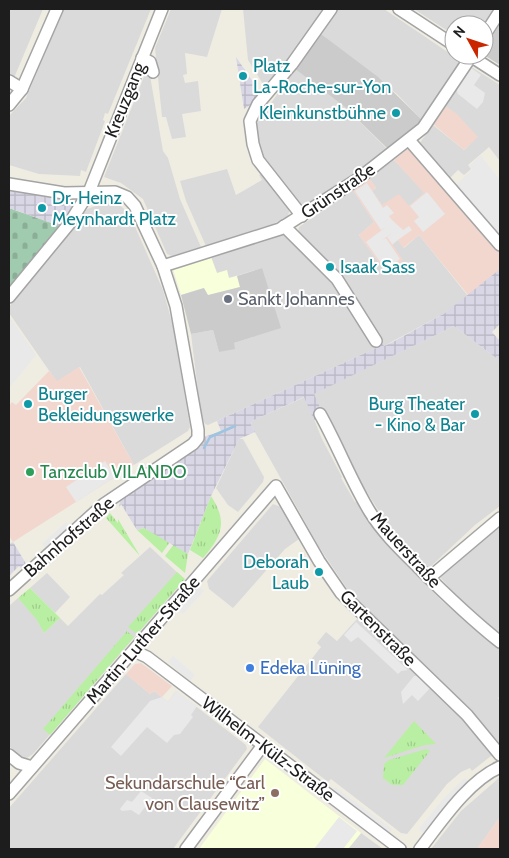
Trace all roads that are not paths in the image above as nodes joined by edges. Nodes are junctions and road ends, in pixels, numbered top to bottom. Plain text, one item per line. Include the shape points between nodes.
1 (57, 9) edge
2 (162, 9) edge
3 (331, 9) edge
4 (399, 9) edge
5 (444, 38) edge
6 (142, 58) junction
7 (465, 65) edge
8 (486, 65) edge
9 (153, 72) dead end
10 (500, 75) edge
11 (9, 81) edge
12 (22, 89) junction
13 (9, 105) edge
14 (409, 140) junction
15 (9, 184) edge
16 (89, 192) junction
17 (302, 216) junction
18 (284, 226) junction
19 (500, 245) edge
20 (163, 266) junction
21 (9, 297) edge
22 (376, 341) dead end
23 (320, 414) dead end
24 (276, 486) joint
25 (500, 518) edge
26 (429, 578) junction
27 (9, 590) edge
28 (500, 642) edge
29 (134, 651) junction
30 (263, 745) junction
31 (9, 755) edge
32 (500, 755) edge
33 (500, 766) edge
34 (32, 767) junction
35 (9, 794) edge
36 (186, 849) edge
37 (400, 849) edge
38 (420, 849) edge

1 - 12 street
2 - 6 street, Kreuzgang
3 - 17 street via 292,64 265,95 250,121 256,154
4 - 5 street
6 - 9 street via 150,62
6 - 16 street, Kreuzgang
7 - 14 street, Grünstraße via 427,123
8 - 10 street
11 - 12 street
12 - 13 street
14 - 17 street, Grünstraße
14 - 19 street
15 - 16 street via 58,192
16 - 20 street via 115,192 131,200
16 - 21 street, Kreuzgang via 69,224
17 - 18 street, Grünstraße
18 - 20 street, Grünstraße
18 - 22 street via 337,279
20 - 27 street, Bahnhofstraße via 176,306 198,438 104,504
23 - 26 street, Mauerstraße via 371,514
24 - 29 street, Martin-Luther-Straße
24 - 32 street, Gartenstraße via 341,593 467,715
25 - 26 street
26 - 28 street, Mauerstraße
29 - 30 street, Wilhelm-Külz-Straße via 147,657
29 - 34 street, Martin-Luther-Straße
30 - 36 street
30 - 37 street, Wilhelm-Külz-Straße
31 - 34 street
33 - 38 street via 464,795
34 - 35 street, Martin-Luther-Straße

